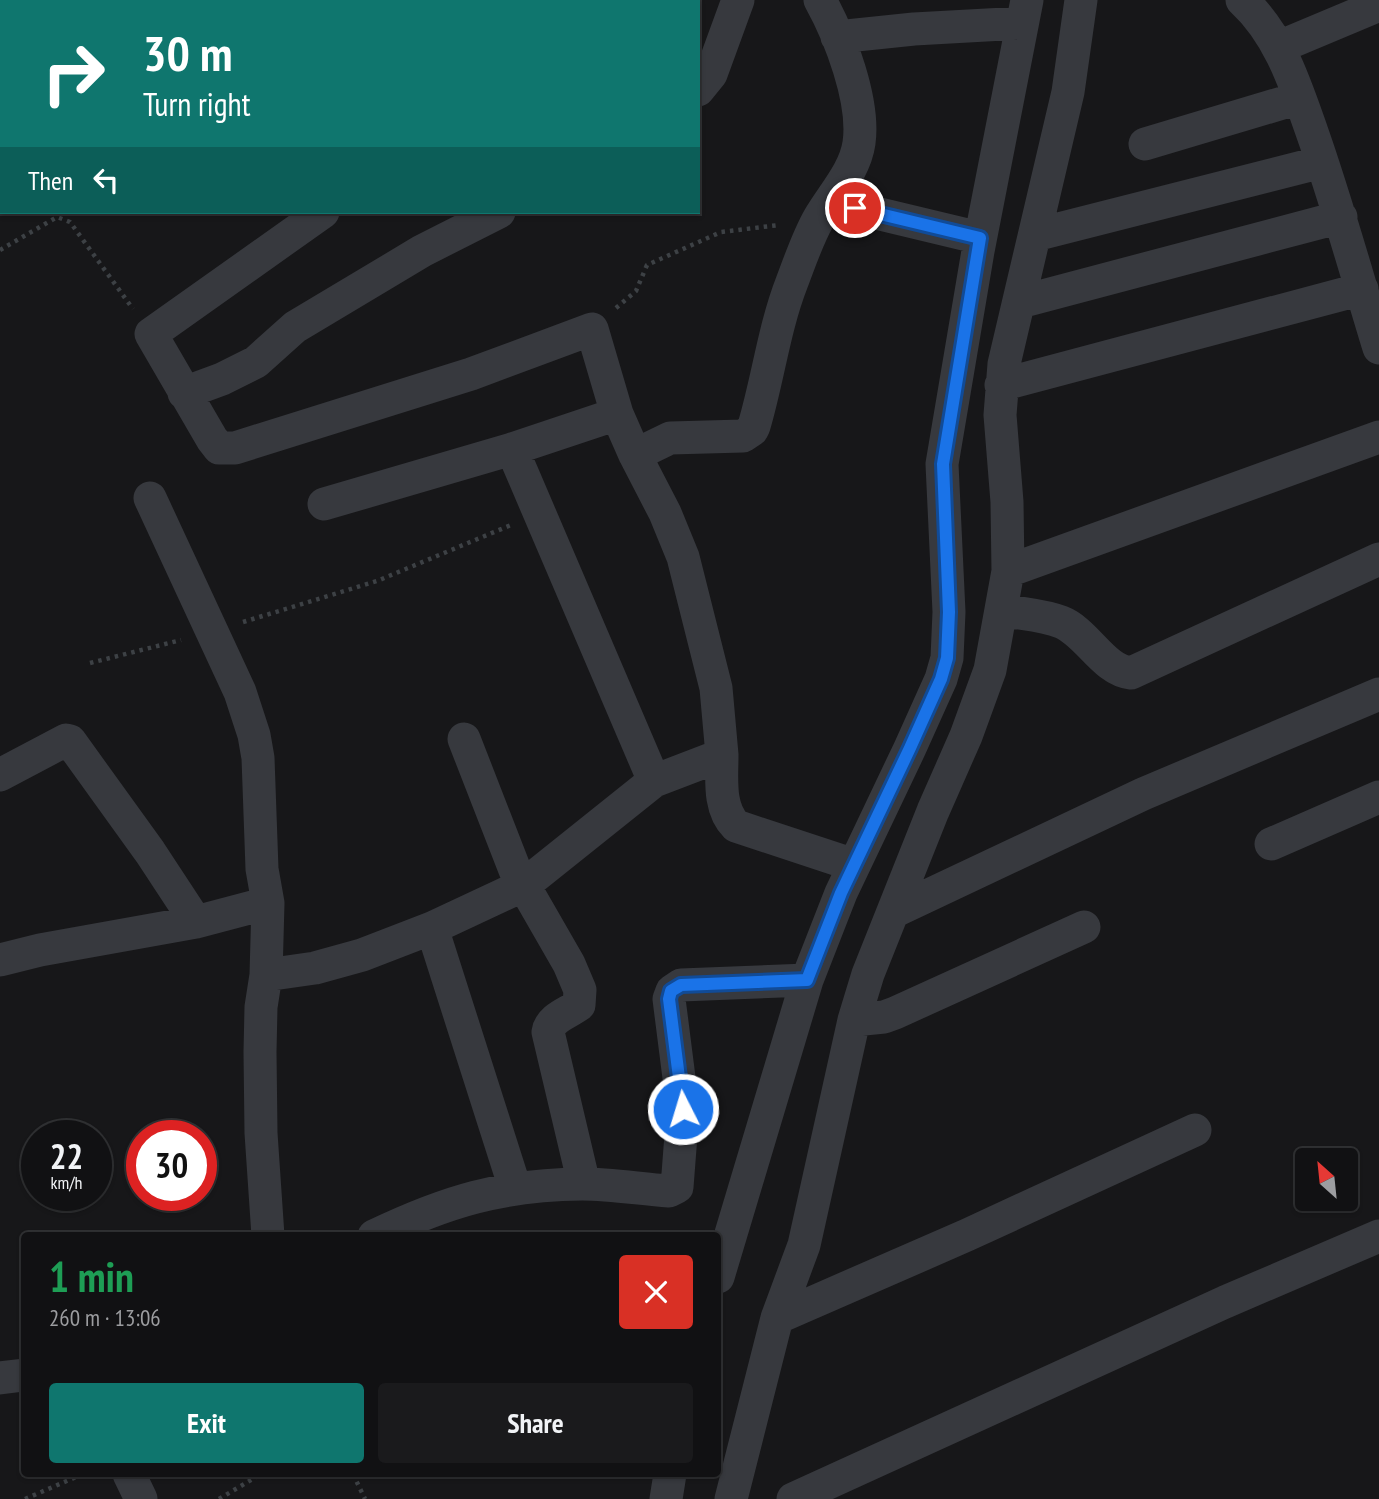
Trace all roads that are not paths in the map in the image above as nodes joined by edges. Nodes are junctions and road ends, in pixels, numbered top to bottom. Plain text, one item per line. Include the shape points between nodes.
1 (738, 0) edge
2 (820, 0) edge
3 (1081, 0) edge
4 (1242, 0) edge
5 (1379, 5) edge
6 (1024, 11) edge
7 (836, 37) junction
8 (1279, 47) junction
9 (700, 87) edge
10 (1299, 98) junction
11 (1145, 144) dead end
12 (1322, 162) junction
13 (824, 211) junction
14 (320, 214) edge
15 (495, 214) edge
16 (1341, 217) junction
17 (1035, 235) junction
18 (980, 238) junction
19 (1362, 289) junction
20 (1020, 302) junction
21 (1377, 335) edge
22 (1001, 385) junction
23 (184, 393) junction
24 (617, 414) junction
25 (1379, 437) edge
26 (512, 449) junction
27 (635, 455) junction
28 (150, 498) dead end
29 (324, 504) dead end
30 (1379, 559) edge
31 (1008, 571) junction
32 (1002, 610) junction
33 (1379, 694) edge
34 (464, 739) dead end
35 (722, 755) junction
36 (0, 775) edge
37 (654, 781) junction
38 (1379, 797) edge
39 (1271, 844) dead end
40 (854, 865) junction
41 (524, 885) junction
42 (268, 903) junction
43 (893, 912) junction
44 (196, 922) junction
45 (1084, 927) dead end
46 (432, 928) junction
47 (0, 960) edge
48 (266, 975) junction
49 (807, 980) junction
50 (854, 1020) junction
51 (1195, 1130) dead end
52 (584, 1184) junction
53 (515, 1188) junction
54 (429, 1224) edge
55 (268, 1232) edge
56 (392, 1232) edge
57 (1379, 1236) edge
58 (721, 1267) edge
59 (777, 1318) junction
60 (21, 1375) edge
61 (0, 1378) edge
62 (130, 1477) edge
63 (670, 1477) edge
64 (141, 1499) edge
65 (666, 1499) edge
66 (730, 1499) edge
67 (793, 1499) edge

1 - 9 street via 711,74
2 - 7 street
3 - 17 street via 1068,92
4 - 8 street
5 - 8 street
6 - 7 street
6 - 18 street
7 - 13 street via 855,94 859,144
8 - 10 street
10 - 11 street
10 - 12 street
12 - 16 street
12 - 17 street
13 - 18 street
13 - 27 street via 791,285 752,430 743,436 670,438
14 - 23 street via 152,334
15 - 23 street via 422,251 295,327 256,362
16 - 19 street
16 - 20 street
17 - 20 street
18 - 40 street via 943,464 947,658
19 - 21 street
19 - 22 street
20 - 22 street
22 - 31 street
23 - 24 street via 219,448 235,448 471,374 592,329
24 - 26 street
24 - 27 street
25 - 31 street
26 - 29 street
26 - 37 street
27 - 35 street via 683,557 716,688
28 - 42 street via 240,692 254,735
30 - 32 street via 1131,673 1122,672 1062,622
31 - 32 street
32 - 43 street via 990,670
33 - 43 street via 1143,794
34 - 41 street
35 - 37 street
35 - 40 street via 723,800 736,826
36 - 44 street via 70,741
37 - 41 street
38 - 39 street
40 - 49 street
41 - 46 street
41 - 52 street via 580,990 579,1004 555,1020 548,1032
42 - 44 street
42 - 48 street
43 - 50 street
44 - 47 street
45 - 50 street via 918,1004 884,1017
46 - 48 street via 350,959
46 - 53 street
48 - 55 street via 261,1007 260,1119
49 - 52 street via 681,985 671,991 683,1109 677,1187 669,1191
49 - 58 street
50 - 59 street via 804,1245
51 - 59 street
52 - 53 street
53 - 54 street via 477,1195
54 - 56 street
57 - 67 street
59 - 66 street
60 - 61 street
62 - 64 street
63 - 65 street

